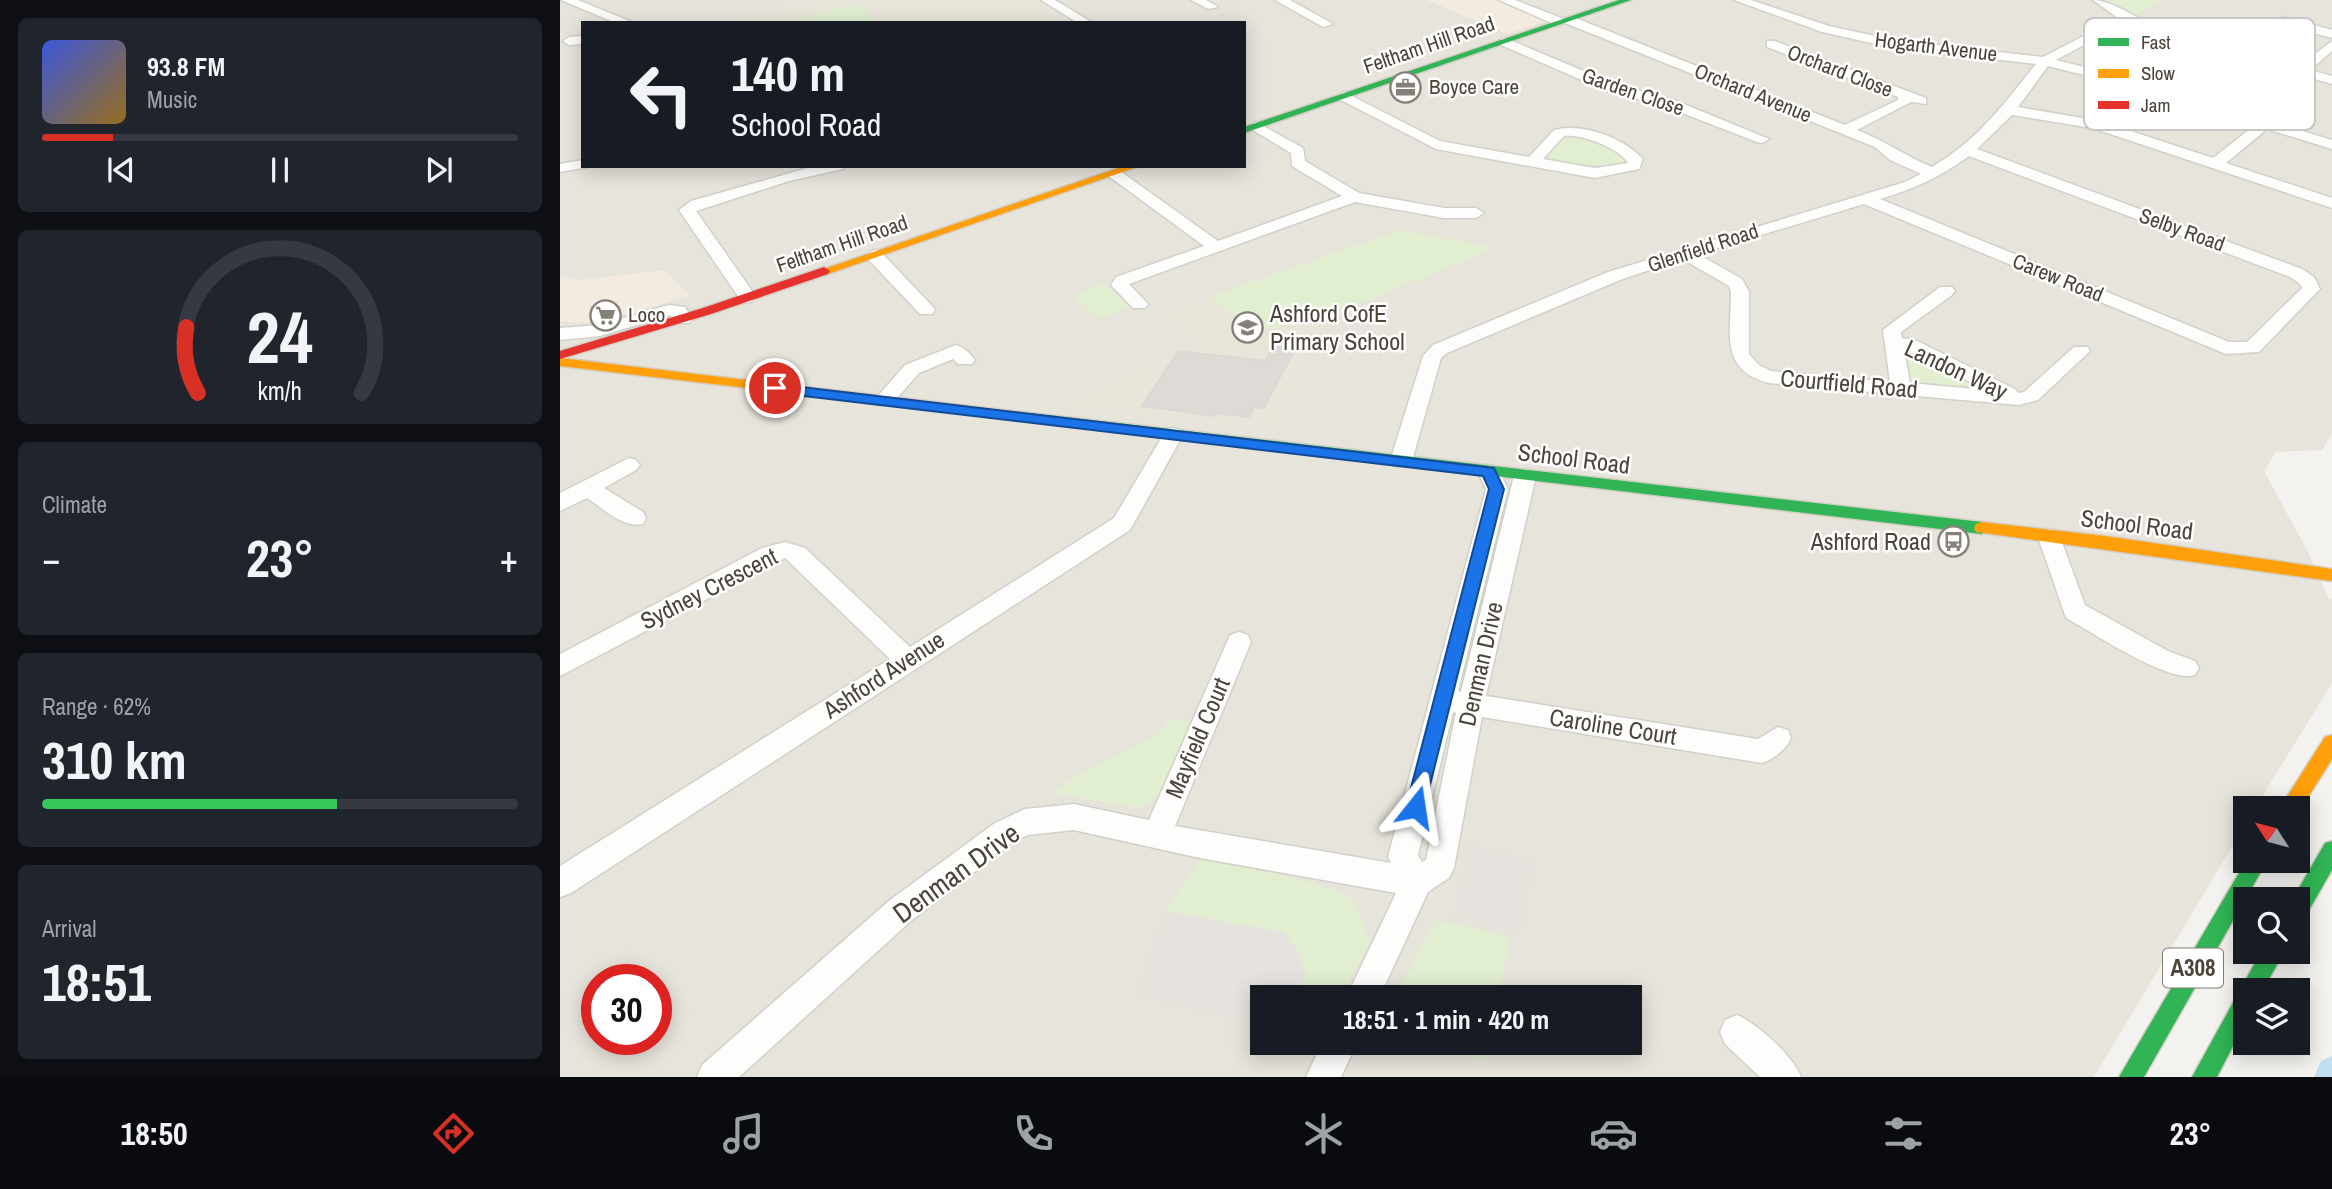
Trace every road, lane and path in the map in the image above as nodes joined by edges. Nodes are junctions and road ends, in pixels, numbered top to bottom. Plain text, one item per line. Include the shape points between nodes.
1 (567, 0) edge
2 (1081, 0) edge
3 (1197, 0) edge
4 (1281, 0) edge
5 (1505, 0) edge
6 (1627, 0) edge
7 (2099, 0) edge
8 (1746, 1) edge
9 (1052, 3) edge
10 (1600, 4) edge
11 (1212, 7) dead end
12 (2126, 18) edge
13 (623, 21) edge
14 (1084, 21) edge
15 (1565, 21) junction
16 (1327, 24) dead end
17 (2315, 29) edge
18 (2332, 34) edge
19 (2084, 40) edge
20 (1505, 42) junction
21 (2332, 45) edge
22 (1768, 46) dead end
23 (2315, 59) edge
24 (2045, 61) junction
25 (2084, 71) edge
26 (2315, 75) edge
27 (2332, 80) edge
28 (1905, 95) junction
29 (1344, 96) junction
30 (1921, 101) dead end
31 (2009, 110) junction
32 (2084, 121) edge
33 (1251, 123) edge
34 (1845, 130) junction
35 (2115, 130) edge
36 (2257, 130) edge
37 (2284, 130) edge
38 (1762, 139) dead end
39 (2332, 145) edge
40 (1969, 151) junction
41 (1533, 162) junction
42 (2216, 163) junction
43 (581, 164) edge
44 (829, 168) edge
45 (560, 169) edge
46 (1122, 169) edge
47 (1934, 174) junction
48 (1354, 197) junction
49 (1866, 199) junction
50 (2332, 203) edge
51 (1476, 213) dead end
52 (1215, 246) junction
53 (1684, 253) junction
54 (874, 255) junction
55 (1946, 292) dead end
56 (748, 298) junction
57 (1139, 304) dead end
58 (926, 310) dead end
59 (683, 319) junction
60 (653, 327) junction
61 (560, 334) edge
62 (1893, 342) junction
63 (2252, 348) joint
64 (2081, 351) dead end
65 (560, 355) edge
66 (964, 360) dead end
67 (560, 362) edge
68 (610, 369) junction
69 (1901, 390) junction
70 (2019, 399) junction
71 (884, 401) junction
72 (1173, 435) junction
73 (1401, 461) junction
74 (629, 465) dead end
75 (1489, 472) junction
76 (1525, 476) junction
77 (588, 488) junction
78 (560, 503) edge
79 (635, 518) dead end
80 (2049, 537) junction
81 (2330, 575) edge
82 (1240, 642) dead end
83 (907, 660) junction
84 (560, 666) edge
85 (2186, 668) dead end
86 (1444, 700) junction
87 (1471, 704) junction
88 (1778, 738) dead end
89 (2332, 743) edge
90 (2298, 796) edge
91 (1157, 834) junction
92 (2332, 850) edge
93 (564, 873) edge
94 (2250, 873) edge
95 (1418, 882) junction
96 (2310, 889) edge
97 (1368, 985) edge
98 (2233, 1023) edge
99 (1737, 1032) dead end
100 (1334, 1055) edge
101 (714, 1077) edge
102 (1323, 1077) edge
103 (1784, 1077) edge
104 (2131, 1077) edge
105 (2204, 1077) edge

1 - 13 street
2 - 9 street
3 - 11 street
4 - 16 street
5 - 15 street, Orchard Avenue
6 - 10 main road, Feltham Hill Road
7 - 12 street
8 - 24 street, Hogarth Avenue via 1826,29 1894,44
9 - 14 street
10 - 15 main road, Feltham Hill Road
15 - 20 main road, Feltham Hill Road
15 - 34 street, Orchard Avenue
17 - 18 street
19 - 24 street
20 - 29 main road, Feltham Hill Road
20 - 38 street, Garden Close via 1612,88 1669,103
21 - 23 street
22 - 28 street, Orchard Close
24 - 25 street, Hogarth Avenue
24 - 31 street, Glenfield Road
26 - 27 street
28 - 30 street, Orchard Close
28 - 34 street, Orchard Close via 1904,102
29 - 33 main road, Feltham Hill Road
29 - 41 street via 1436,145
31 - 32 street
31 - 40 street, Glenfield Road
33 - 48 street via 1298,151 1297,163
34 - 47 street, Orchard Avenue
35 - 42 street
36 - 42 street
37 - 39 street, Hogarth Avenue
40 - 47 street, Glenfield Road
40 - 63 street, Selby Road via 2296,272 2311,289
41 - 41 street via 1595,173 1634,166 1636,159 1571,130 1560,132
42 - 50 street
43 - 45 street
44 - 56 street via 713,199 704,206 714,223 704,235
46 - 52 street
46 - 54 main road, Feltham Hill Road
47 - 49 street, Glenfield Road
48 - 51 street via 1444,213
48 - 52 street
49 - 53 street, Glenfield Road
49 - 63 street, Carew Road via 2226,348
52 - 57 street via 1122,281 1120,285
53 - 69 street, Courtfield Road via 1735,283 1740,292 1740,354 1756,373
53 - 73 street, Glenfield Road via 1614,276 1440,349 1432,356
54 - 56 main road, Feltham Hill Road
54 - 58 street
55 - 62 street via 1892,330
56 - 59 main road, Feltham Hill Road
59 - 60 main road, Feltham Hill Road
59 - 61 street via 680,312 669,310 600,330
60 - 65 main road, Feltham Hill Road
60 - 68 main road via 617,348
62 - 69 street
62 - 70 street, Landon Way via 1908,344
64 - 70 street via 2031,396
66 - 71 street via 956,351 912,369
67 - 68 main road, School Road
68 - 71 main road, School Road
69 - 70 street, Courtfield Road
71 - 72 main road, School Road
72 - 73 main road, School Road
72 - 83 street, Ashford Avenue via 1122,524
73 - 75 main road, School Road
74 - 77 street
75 - 76 main road, School Road
75 - 86 street, Denman Drive via 1497,489
76 - 80 main road, School Road
76 - 87 street, Denman Drive
77 - 78 street
77 - 79 street
80 - 81 main road, School Road
80 - 85 street via 2075,611
82 - 91 street, Mayfield Court
83 - 84 street, Sydney Crescent via 797,554 785,550
83 - 93 street, Ashford Avenue
86 - 87 street, Caroline Court
86 - 95 street, Denman Drive via 1403,857
87 - 88 street, Caroline Court via 1762,751
87 - 95 street, Denman Drive via 1439,868
89 - 90 main road
91 - 95 street, Denman Drive
91 - 101 street, Denman Drive via 1074,817 1025,822 1005,832 901,910
92 - 96 main road
94 - 104 main road, A308
95 - 97 street, Denman Drive
98 - 105 main road, A308
99 - 103 street
100 - 102 street

